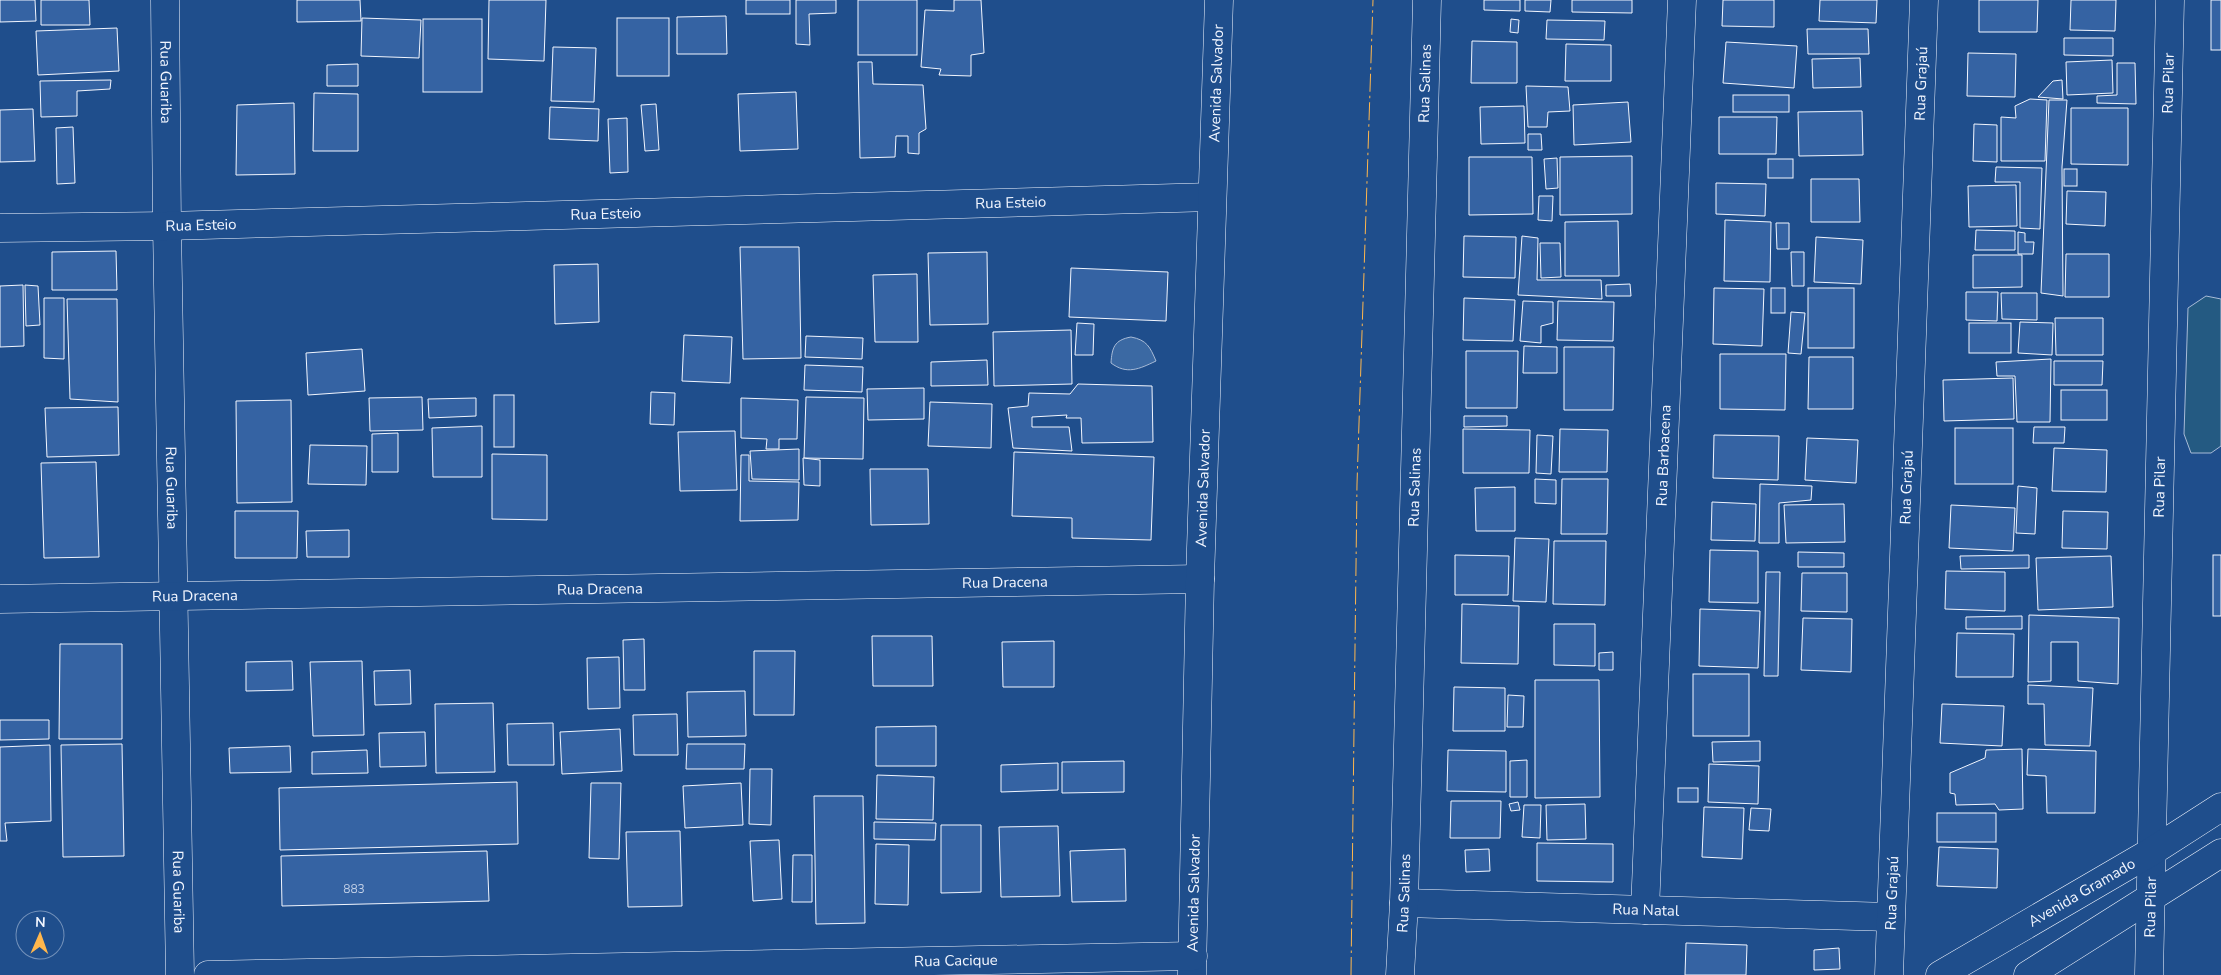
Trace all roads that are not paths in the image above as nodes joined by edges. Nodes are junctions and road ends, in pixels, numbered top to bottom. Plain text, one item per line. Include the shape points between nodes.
1 (165, 0) edge
2 (1219, 0) edge
3 (1427, 0) edge
4 (1682, 0) edge
5 (1924, 0) edge
6 (2170, 0) edge
7 (1212, 197) junction
8 (167, 226) junction
9 (0, 228) edge
10 (1200, 579) junction
11 (174, 594) junction
12 (0, 599) edge
13 (2221, 807) edge
14 (2151, 852) junction
15 (2221, 853) edge
16 (2152, 898) junction
17 (1404, 902) junction
18 (1645, 910) junction
19 (1890, 917) junction
20 (1192, 966) edge
21 (180, 975) edge
22 (208, 975) edge
23 (1400, 975) edge
24 (1889, 975) edge
25 (1940, 975) edge
26 (2028, 975) edge
27 (2149, 975) edge

1 - 8 street, Rua Guariba
2 - 7 street, Avenida Salvador
3 - 17 street, Rua Salinas
4 - 18 street, Rua Barbacena
5 - 19 street, Rua Grajaú
6 - 14 street, Rua Pilar
7 - 8 street, Rua Esteio
7 - 10 street, Avenida Salvador
8 - 9 street, Rua Esteio
8 - 11 street, Rua Guariba
10 - 11 street, Rua Dracena
10 - 20 street, Avenida Salvador
11 - 12 street, Rua Dracena
11 - 21 street, Rua Guariba
13 - 14 street, Avenida Gramado
14 - 16 street, Rua Pilar
14 - 25 street, Avenida Gramado
15 - 16 street
16 - 26 street
16 - 27 street, Rua Pilar
17 - 18 street, Rua Natal
17 - 23 street, Rua Salinas
18 - 19 street, Rua Natal
19 - 24 street, Rua Grajaú
20 - 22 street, Rua Cacique

